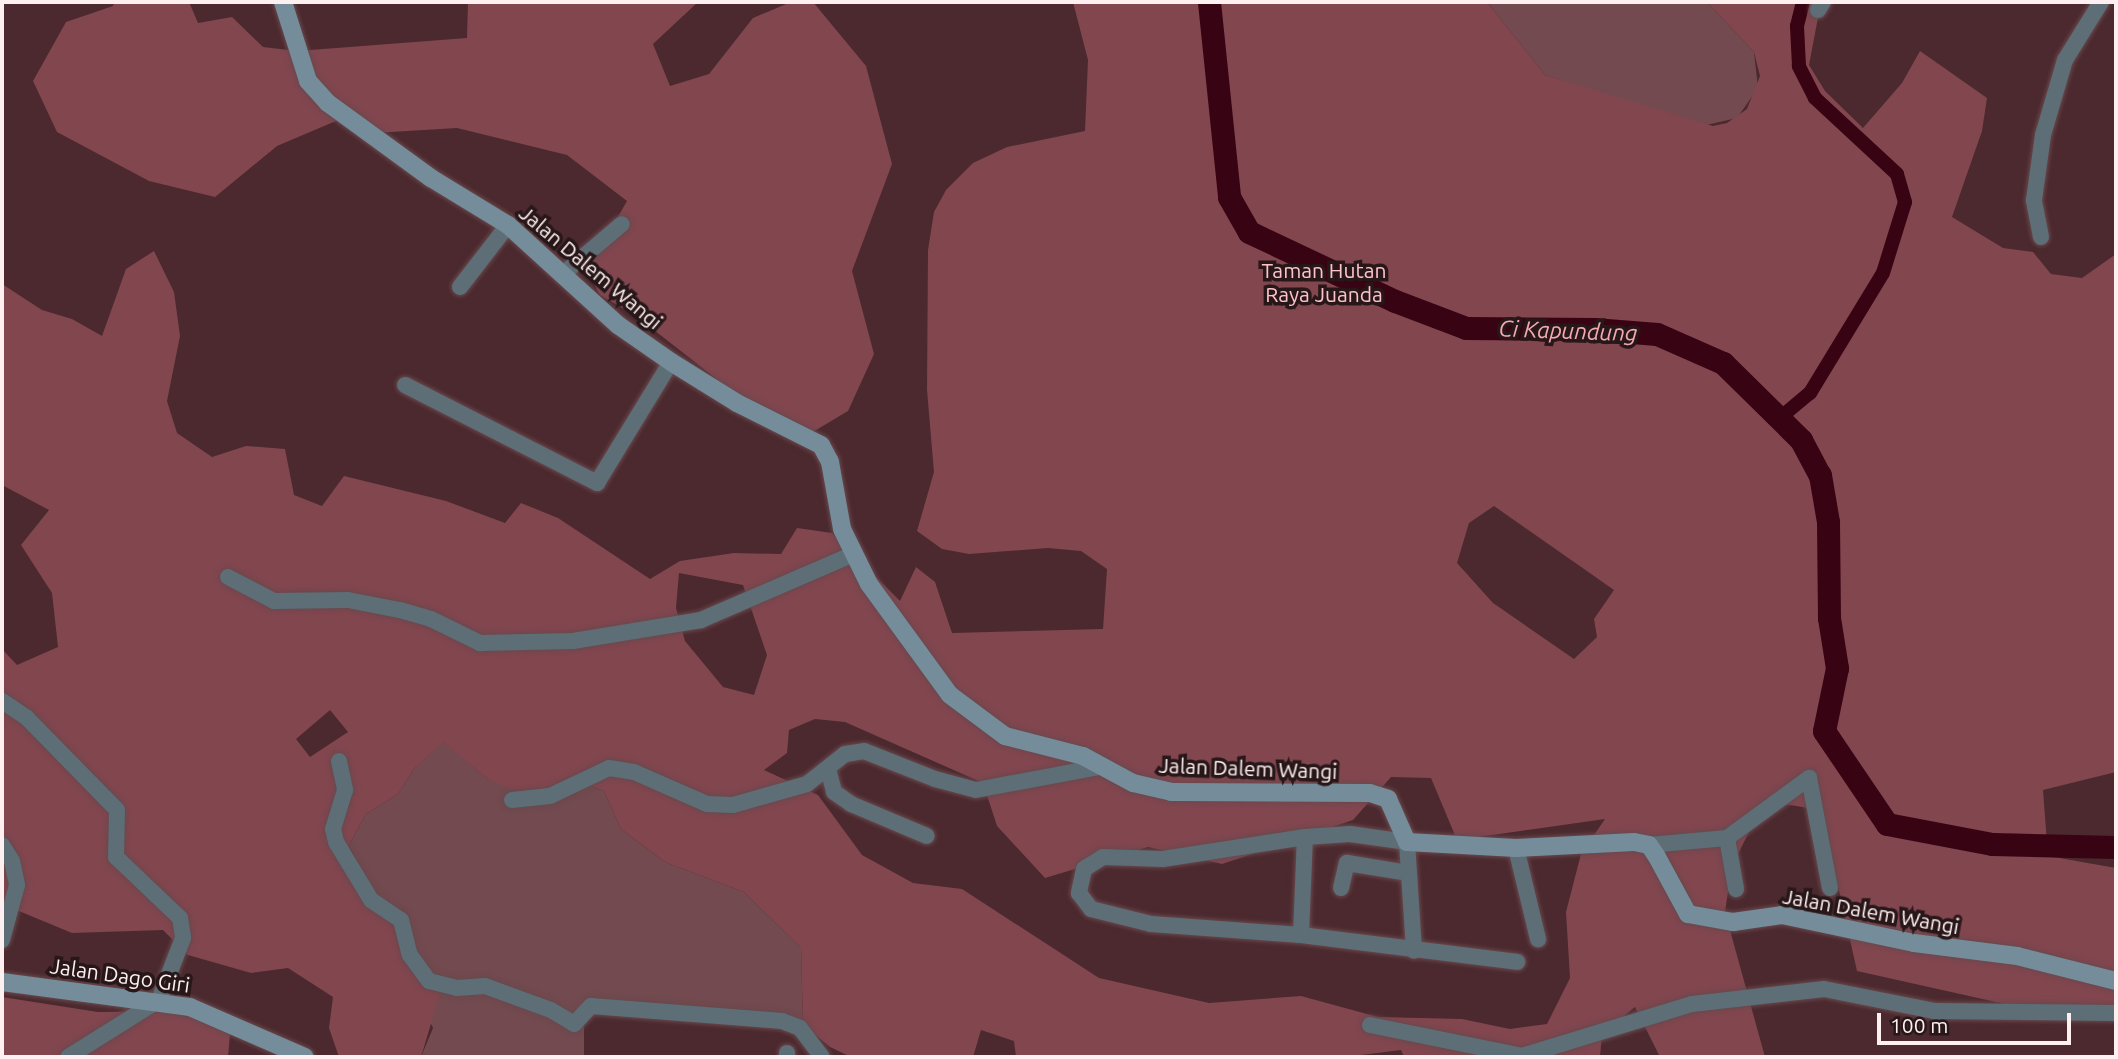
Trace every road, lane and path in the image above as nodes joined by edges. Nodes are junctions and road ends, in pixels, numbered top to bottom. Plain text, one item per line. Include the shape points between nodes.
1 (283, 2) edge
2 (2101, 2) edge
3 (622, 224) dead end
4 (508, 225) junction
5 (2041, 237) dead end
6 (563, 274) junction
7 (460, 287) dead end
8 (671, 362) junction
9 (405, 385) dead end
10 (851, 555) junction
11 (228, 577) dead end
12 (2, 701) edge
13 (339, 761) dead end
14 (1104, 765) junction
15 (828, 769) junction
16 (512, 800) dead end
17 (927, 836) dead end
18 (1305, 837) junction
19 (1727, 838) junction
20 (1407, 842) junction
21 (2, 845) edge
22 (1648, 845) junction
23 (1516, 848) junction
24 (1409, 873) junction
25 (1341, 888) dead end
26 (1830, 888) dead end
27 (1736, 889) dead end
28 (1301, 935) junction
29 (1538, 939) dead end
30 (2, 940) edge
31 (1414, 951) junction
32 (1517, 962) dead end
33 (2116, 981) edge
34 (2, 982) edge
35 (159, 1000) junction
36 (2116, 1013) edge
37 (1370, 1025) dead end
38 (68, 1057) edge
39 (305, 1057) edge
40 (822, 1057) edge

1 - 4 street, Jalan Dalem Wangi via 308,81 318,95 431,178
2 - 5 street via 2067,54 2043,135 2034,200
3 - 6 street
4 - 6 street, Jalan Dalem Wangi
4 - 7 street
6 - 8 street, Jalan Dalem Wangi via 618,324
8 - 9 street via 597,483
8 - 10 street, Jalan Dalem Wangi via 827,452
10 - 11 street via 701,620 572,641 480,643 400,610 348,600 274,601
10 - 14 street, Jalan Dalem Wangi via 929,671 977,718 1006,736
12 - 35 street via 26,717 117,810 116,857 180,918 183,938
13 - 40 street via 345,790 333,829 336,842 371,900 401,919 414,962 429,981 457,988 485,986 551,1010 574,1024 591,1006 782,1021 800,1028
14 - 15 street via 976,790 864,751 845,754
14 - 20 street, Jalan Dalem Wangi via 1133,783 1171,792 1370,793 1388,799
15 - 16 street via 807,784 733,805 707,804 634,772 609,768 550,796
15 - 17 street via 834,792 851,804
18 - 20 street via 1350,834
18 - 28 street
18 - 28 street via 1163,859 1103,857 1084,869 1079,885 1082,901 1091,909 1151,925
19 - 22 street
19 - 26 street via 1809,778
19 - 27 street
20 - 23 street
20 - 24 street
21 - 30 street via 12,861 17,885
22 - 23 street
22 - 33 street, Jalan Dalem Wangi via 1688,914 1733,922 1782,915 1914,943 2017,956
23 - 29 street
24 - 25 street via 1347,863
24 - 31 street
28 - 31 street
31 - 32 street
34 - 35 street, Jalan Dago Giri
35 - 38 street
35 - 39 street, Jalan Dago Giri via 263,1035
36 - 37 street via 1934,1011 1824,989 1692,1004 1522,1056

